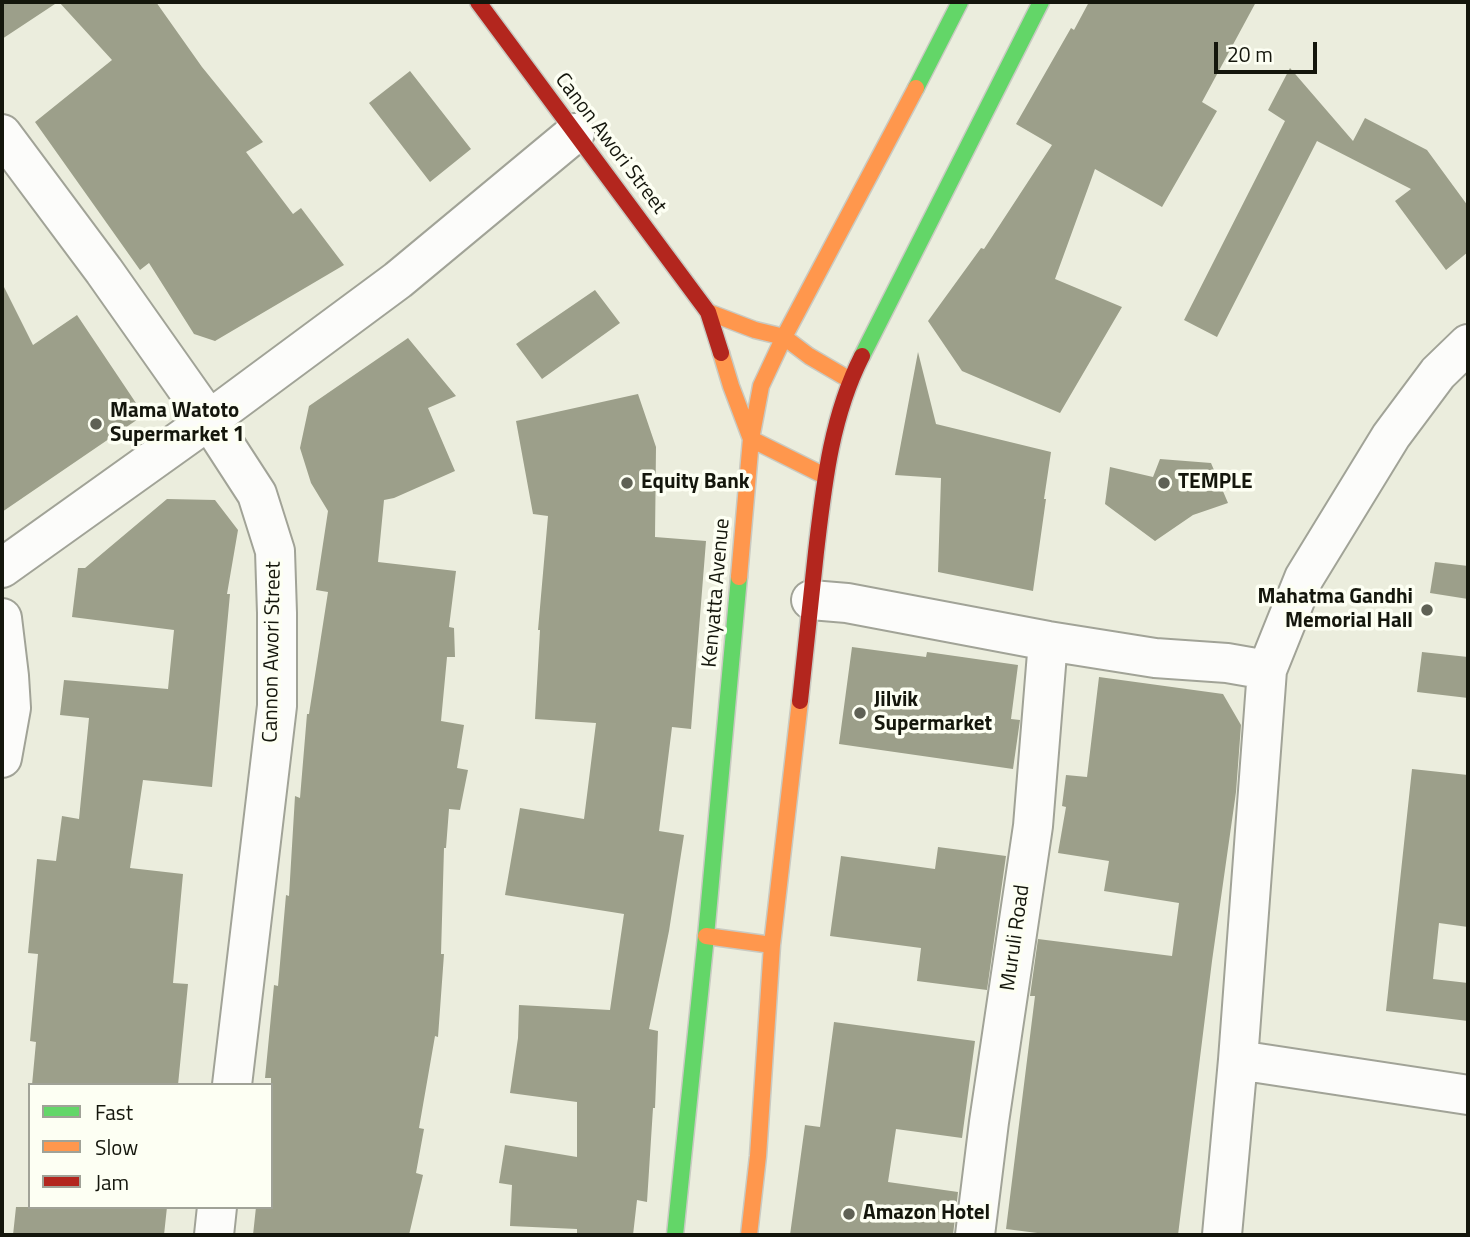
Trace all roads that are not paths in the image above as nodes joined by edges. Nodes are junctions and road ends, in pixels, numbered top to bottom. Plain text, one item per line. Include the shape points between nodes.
1 (478, 2) edge
2 (960, 2) edge
3 (1041, 2) edge
4 (575, 133) junction
5 (2, 134) edge
6 (708, 312) junction
7 (784, 338) junction
8 (1468, 344) edge
9 (850, 380) junction
10 (209, 420) junction
11 (751, 439) junction
12 (825, 476) junction
13 (2, 568) edge
14 (811, 600) junction
15 (2, 618) edge
16 (1048, 641) junction
17 (1267, 670) junction
18 (2, 758) edge
19 (706, 936) junction
20 (772, 945) junction
21 (1238, 1060) junction
22 (232, 1083) edge
23 (1468, 1096) edge
24 (217, 1209) edge
25 (214, 1235) edge
26 (675, 1235) edge
27 (749, 1235) edge
28 (975, 1235) edge
29 (1222, 1235) edge

1 - 4 main road, Canon Awori Street
2 - 7 main road, Kenyatta Avenue
3 - 9 main road
4 - 6 main road, Canon Awori Street
4 - 10 street via 398,280
5 - 10 street, Cannon Awori Street
6 - 7 main road
6 - 11 main road, Canon Awori Street
7 - 9 main road
7 - 11 main road, Kenyatta Avenue via 761,386
8 - 17 street via 1438,373 1391,436 1304,578
9 - 12 main road
10 - 13 street
10 - 22 street, Cannon Awori Street via 257,494 275,551 277,706
11 - 12 main road
11 - 19 main road, Kenyatta Avenue
12 - 14 main road
14 - 16 street
14 - 20 main road
15 - 18 street via 11,708
16 - 17 street
16 - 28 street, Muruli Road via 1032,826
17 - 21 street
19 - 20 main road
19 - 26 main road, Kenyatta Avenue
20 - 27 main road
21 - 23 street
21 - 29 street
24 - 25 street

